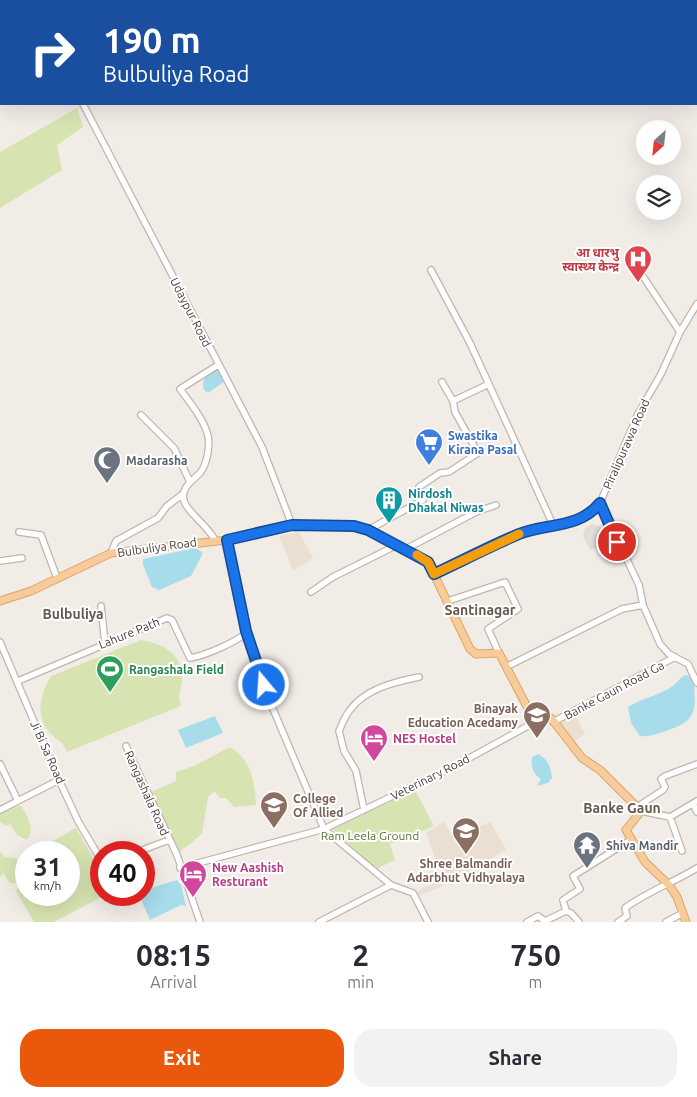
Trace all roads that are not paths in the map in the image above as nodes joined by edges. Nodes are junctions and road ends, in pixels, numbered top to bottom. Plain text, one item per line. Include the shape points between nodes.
1 (84, 105) edge
2 (431, 270) dead end
3 (644, 278) dead end
4 (697, 304) edge
5 (680, 332) junction
6 (218, 365) junction
7 (442, 382) dead end
8 (489, 384) junction
9 (453, 401) junction
10 (140, 415) dead end
11 (190, 482) junction
12 (183, 494) junction
13 (600, 503) junction
14 (496, 505) dead end
15 (292, 525) junction
16 (554, 527) junction
17 (368, 530) junction
18 (19, 532) dead end
19 (215, 540) junction
20 (227, 540) junction
21 (397, 545) junction
22 (406, 549) junction
23 (111, 553) junction
24 (22, 558) dead end
25 (0, 560) edge
26 (434, 574) junction
27 (58, 578) junction
28 (311, 592) dead end
29 (0, 601) edge
30 (448, 602) junction
31 (643, 605) junction
32 (101, 606) dead end
33 (247, 632) junction
34 (0, 642) edge
35 (105, 643) junction
36 (498, 653) junction
37 (675, 657) junction
38 (506, 667) junction
39 (419, 677) dead end
40 (18, 681) junction
41 (697, 683) edge
42 (535, 722) junction
43 (553, 722) junction
44 (126, 746) dead end
45 (0, 764) edge
46 (697, 764) edge
47 (59, 780) junction
48 (18, 801) junction
49 (695, 803) edge
50 (639, 809) junction
51 (0, 810) edge
52 (364, 810) junction
53 (697, 812) edge
54 (670, 817) junction
55 (324, 829) junction
56 (632, 839) junction
57 (169, 840) junction
58 (90, 841) edge
59 (155, 845) edge
60 (682, 851) dead end
61 (180, 868) junction
62 (697, 868) edge
63 (669, 885) junction
64 (391, 886) junction
65 (566, 911) junction
66 (683, 913) junction
67 (200, 922) edge
68 (320, 922) edge
69 (428, 922) edge
70 (527, 922) edge
71 (579, 922) edge
72 (618, 922) edge
73 (666, 922) edge
74 (686, 922) edge

1 - 6 street, Udaypur Road
2 - 8 street
3 - 5 street
4 - 5 street, Piralipurawa Road
5 - 13 street, Piralipurawa Road via 638,414
6 - 11 street via 180,390 205,427 208,438 206,463
6 - 15 street, Udaypur Road via 262,447
7 - 9 street
8 - 9 street
8 - 16 street
9 - 17 street via 455,412 478,452 419,487 424,500
10 - 11 street via 174,448
11 - 12 street
12 - 19 street via 184,502 209,528
12 - 23 street via 158,518 116,541
13 - 16 street, Piralipurawa Road via 583,518
13 - 31 street via 639,585
14 - 22 street
15 - 17 main road, Bulbuliya Road via 354,526
15 - 20 main road, Bulbuliya Road
16 - 26 street, Piralipurawa Road via 521,533
17 - 21 main road, Bulbuliya Road
18 - 27 street via 41,535
19 - 20 main road, Bulbuliya Road
19 - 23 main road, Bulbuliya Road
20 - 33 street
21 - 22 main road, Bulbuliya Road
21 - 28 street via 332,577
22 - 26 main road, Bulbuliya Road via 428,562
23 - 27 main road, Bulbuliya Road
24 - 25 street
26 - 30 main road, Bulbuliya Road
27 - 29 main road, Bulbuliya Road
30 - 36 main road, Bulbuliya Road via 470,649 476,654
30 - 36 street via 505,582 518,609 488,629
31 - 37 street via 660,644
31 - 38 street via 622,609
32 - 35 street
33 - 35 street, Lahure Path via 236,640 194,657 188,656 170,618
33 - 55 street via 267,695
34 - 40 street, Ji Bi Sa Road
35 - 40 street, Lahure Path
36 - 38 main road
37 - 41 street via 688,664
37 - 43 street, Banke Gaun Road Ga
38 - 42 main road
39 - 52 street via 395,682 370,693 350,709 339,731 344,751 356,771
40 - 47 street, Ji Bi Sa Road
42 - 43 main road via 544,716 552,718
42 - 52 street, Veterinary Road
43 - 50 main road via 582,758 600,770
44 - 57 street, Rangashala Road
45 - 48 street
46 - 50 street via 665,776 662,779 663,790
47 - 48 street
47 - 58 street, Ji Bi Sa Road
48 - 51 street
49 - 53 street
49 - 54 street
50 - 54 street
50 - 56 main road via 626,830
52 - 55 street, Veterinary Road
54 - 60 street
55 - 61 street, Veterinary Road
55 - 64 street
56 - 63 main road via 645,862
56 - 65 street via 574,876 580,889 563,900
57 - 59 street
57 - 61 street, Rangashala Road
61 - 67 street, Rangashala Road
62 - 63 street
63 - 66 main road
63 - 72 street via 625,908 627,916
64 - 68 street
64 - 69 street via 413,893
65 - 70 street via 545,921 538,916
65 - 71 street
66 - 73 street
66 - 74 main road

